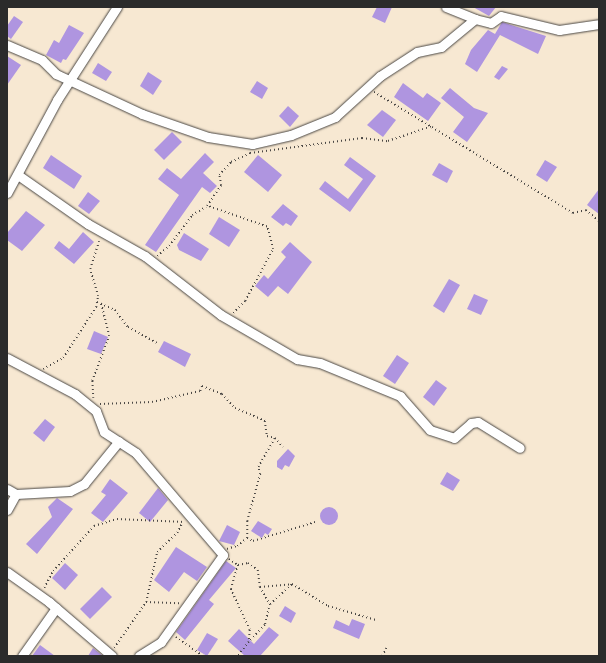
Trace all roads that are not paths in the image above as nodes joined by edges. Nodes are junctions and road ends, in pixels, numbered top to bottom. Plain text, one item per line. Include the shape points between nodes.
1 (117, 7) edge
2 (446, 7) edge
3 (475, 20) junction
4 (599, 24) edge
5 (7, 45) edge
6 (71, 79) junction
7 (18, 176) junction
8 (7, 193) edge
9 (7, 358) edge
10 (119, 441) junction
11 (520, 448) dead end
12 (7, 489) edge
13 (16, 494) junction
14 (7, 510) edge
15 (7, 572) edge
16 (56, 608) junction
17 (111, 655) edge
18 (22, 656) edge
19 (139, 656) edge

1 - 6 street
2 - 3 street
3 - 4 street via 491,23 502,16 559,30
3 - 6 street via 441,47 417,52 391,68 335,117 278,138 240,144 162,122
5 - 6 street via 42,60 56,74
6 - 7 street
7 - 8 street
7 - 11 street via 100,231 150,260 228,319 297,359 320,363 400,396 430,430 454,438 471,423 478,422
9 - 10 street via 95,410 104,432
10 - 13 street via 84,484 54,493
10 - 19 street via 136,453 222,553 167,628 160,642
12 - 13 street
13 - 14 street
15 - 16 street
16 - 17 street
16 - 18 street

